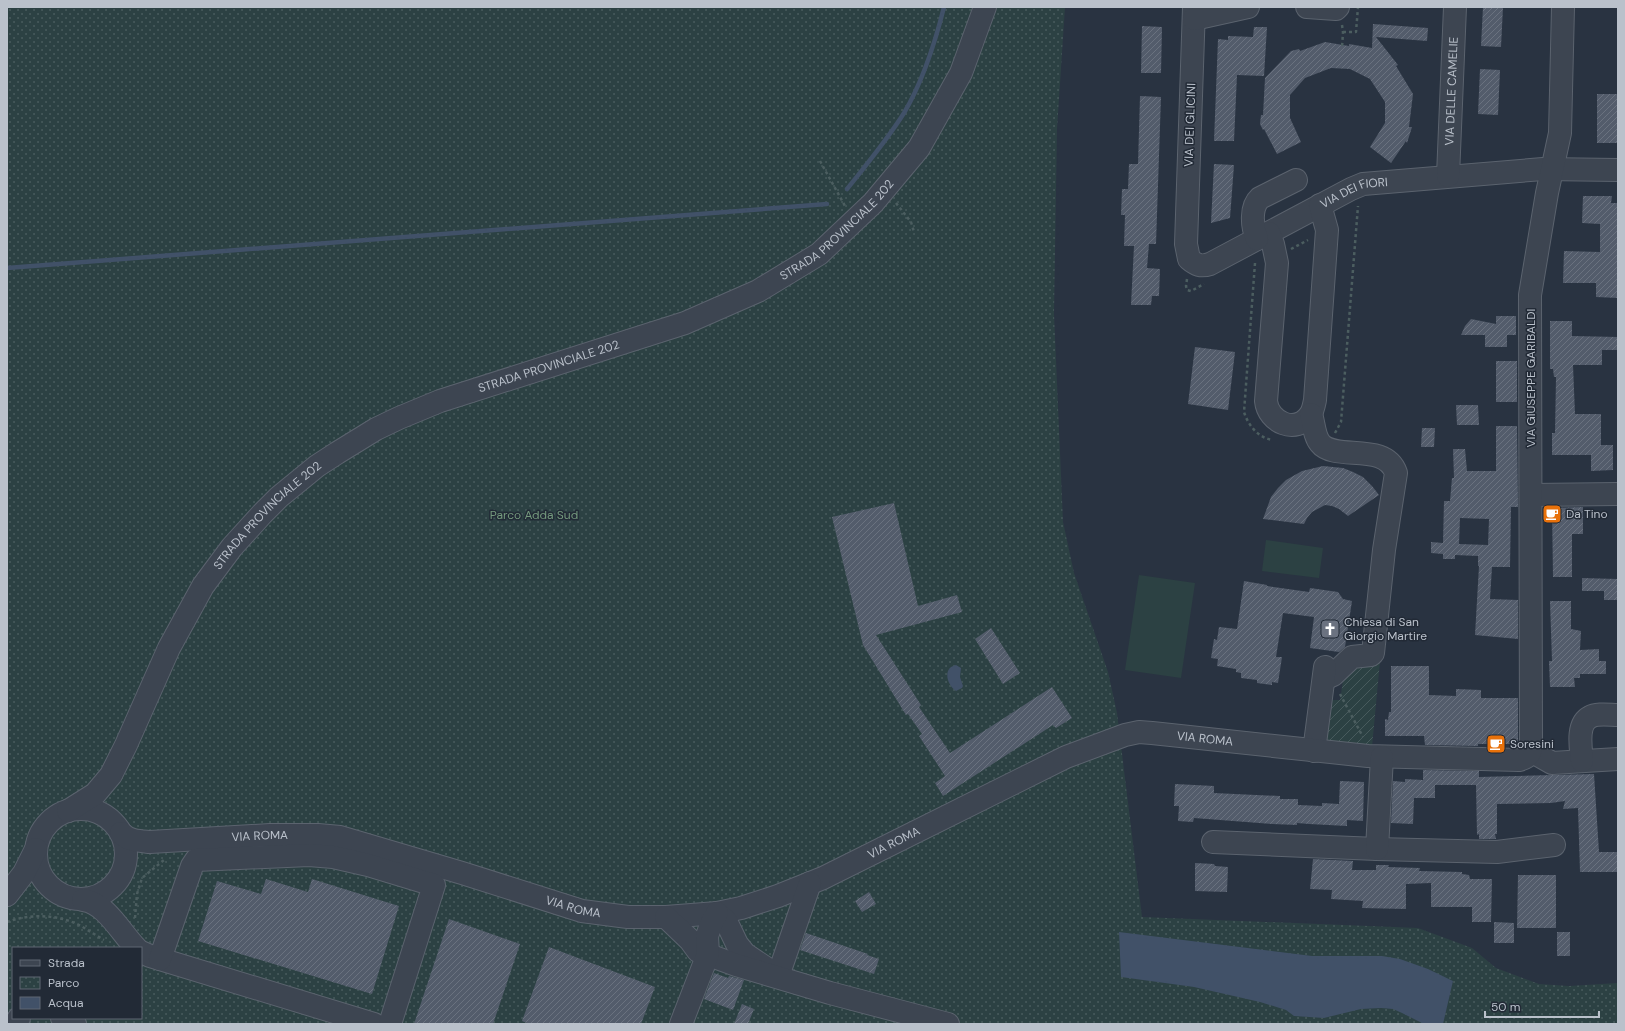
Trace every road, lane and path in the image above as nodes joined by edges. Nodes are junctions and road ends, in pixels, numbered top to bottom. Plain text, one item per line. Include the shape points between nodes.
1 (985, 7) edge
2 (1248, 7) edge
3 (1307, 7) edge
4 (1338, 7) edge
5 (1358, 7) edge
6 (1455, 7) edge
7 (1563, 7) edge
8 (1194, 13) edge
9 (1343, 32) dead end
10 (820, 161) dead end
11 (1553, 169) junction
12 (1618, 170) edge
13 (1448, 176) junction
14 (1296, 180) dead end
15 (884, 189) junction
16 (1358, 202) dead end
17 (1354, 204) dead end
18 (1320, 205) junction
19 (855, 220) junction
20 (1327, 230) junction
21 (914, 232) dead end
22 (1263, 236) junction
23 (1189, 253) junction
24 (1276, 257) junction
25 (1253, 263) dead end
26 (1204, 284) dead end
27 (1311, 414) junction
28 (1618, 494) edge
29 (1531, 495) junction
30 (1324, 680) junction
31 (1618, 715) edge
32 (126, 745) junction
33 (1531, 751) junction
34 (1314, 752) junction
35 (1375, 757) junction
36 (1618, 759) edge
37 (1582, 761) junction
38 (68, 811) junction
39 (120, 830) junction
40 (162, 840) junction
41 (1213, 842) dead end
42 (1554, 845) dead end
43 (36, 849) junction
44 (1377, 849) junction
45 (121, 876) junction
46 (810, 883) junction
47 (57, 893) junction
48 (7, 895) edge
49 (7, 899) edge
50 (83, 900) junction
51 (666, 917) junction
52 (724, 922) junction
53 (119, 925) junction
54 (135, 947) edge
55 (708, 954) junction
56 (150, 956) edge
57 (778, 976) junction
58 (64, 1019) edge
59 (75, 1024) edge
60 (374, 1024) edge
61 (390, 1024) edge
62 (681, 1024) edge
63 (948, 1024) edge

1 - 15 street, STRADA PROVINCIALE 202 via 961,73 919,148
2 - 8 street
3 - 4 street
5 - 9 path via 1356,32
6 - 13 street, VIA DELLE CAMELIE
7 - 11 street, VIA GIUSEPPE GARIBALDI via 1560,133
8 - 23 street, VIA DEI GLICINI
10 - 19 path
11 - 12 street, VIA DEI FIORI
11 - 13 street, VIA DEI FIORI
11 - 29 street, VIA GIUSEPPE GARIBALDI via 1530,295
13 - 18 street, VIA DEI FIORI via 1363,184
14 - 22 street via 1257,200 1253,227
15 - 19 street, STRADA PROVINCIALE 202
15 - 21 path via 911,222
16 - 17 path
18 - 20 street
18 - 22 street, VIA DEI FIORI
19 - 32 street, STRADA PROVINCIALE 202 via 819,254 758,291 685,323 422,408 376,429 317,466 262,514 232,547 203,586 168,648
20 - 24 path
20 - 27 street via 1315,400
22 - 23 street, VIA DEI FIORI via 1204,266
22 - 24 street via 1273,244
23 - 26 path via 1187,290 1191,292
24 - 25 path via 1262,264
24 - 27 street via 1266,407 1276,420 1292,425 1300,423
27 - 30 street via 1316,435 1322,445 1331,449 1384,458 1396,473 1384,550 1373,653 1352,657
28 - 29 street
29 - 33 street, VIA GIUSEPPE GARIBALDI
30 - 34 street
30 - 35 path via 1341,694
31 - 37 street via 1589,717 1585,722 1581,736
32 - 38 street, STRADA PROVINCIALE 202 via 111,775 101,788 89,799
32 - 39 street, STRADA PROVINCIALE 202 via 112,798 113,818
33 - 35 street, VIA ROMA via 1525,759 1519,760
33 - 37 street via 1552,763
34 - 35 street, VIA ROMA
34 - 46 street, VIA ROMA via 1152,733 1125,735 1066,757
35 - 44 street
36 - 37 street
38 - 39 street, STRADA PROVINCIALE 202 via 83,809 98,812 111,820
38 - 43 street, STRADA PROVINCIALE 202 via 46,825
39 - 40 street, VIA ROMA via 126,837 137,840
39 - 45 street, STRADA PROVINCIALE 202 via 126,845 126,858
40 - 45 street, VIA ROMA via 136,855
40 - 51 street, VIA ROMA via 270,835 340,837 582,911 628,917
41 - 44 street
42 - 44 street via 1497,852
43 - 47 street, STRADA PROVINCIALE 202 via 36,862 40,874
43 - 48 street, STRADA PROVINCIALE 202 via 24,873
45 - 50 street via 109,890 97,897
45 - 53 street, STRADA PROVINCIALE 202 via 114,894
46 - 52 street, VIA ROMA via 741,908
46 - 57 street
47 - 49 street, STRADA PROVINCIALE 202 via 31,890
47 - 50 street, STRADA PROVINCIALE 202
50 - 53 street, STRADA PROVINCIALE 202 via 96,905
51 - 52 street, VIA ROMA
51 - 55 street via 698,951
52 - 55 street via 712,922 707,936
52 - 57 street via 745,954
53 - 54 street
55 - 57 street via 736,965
55 - 62 street
56 - 60 street
56 - 61 street via 196,860 309,855 333,857 368,865 434,886
57 - 63 street via 830,993
58 - 59 street

